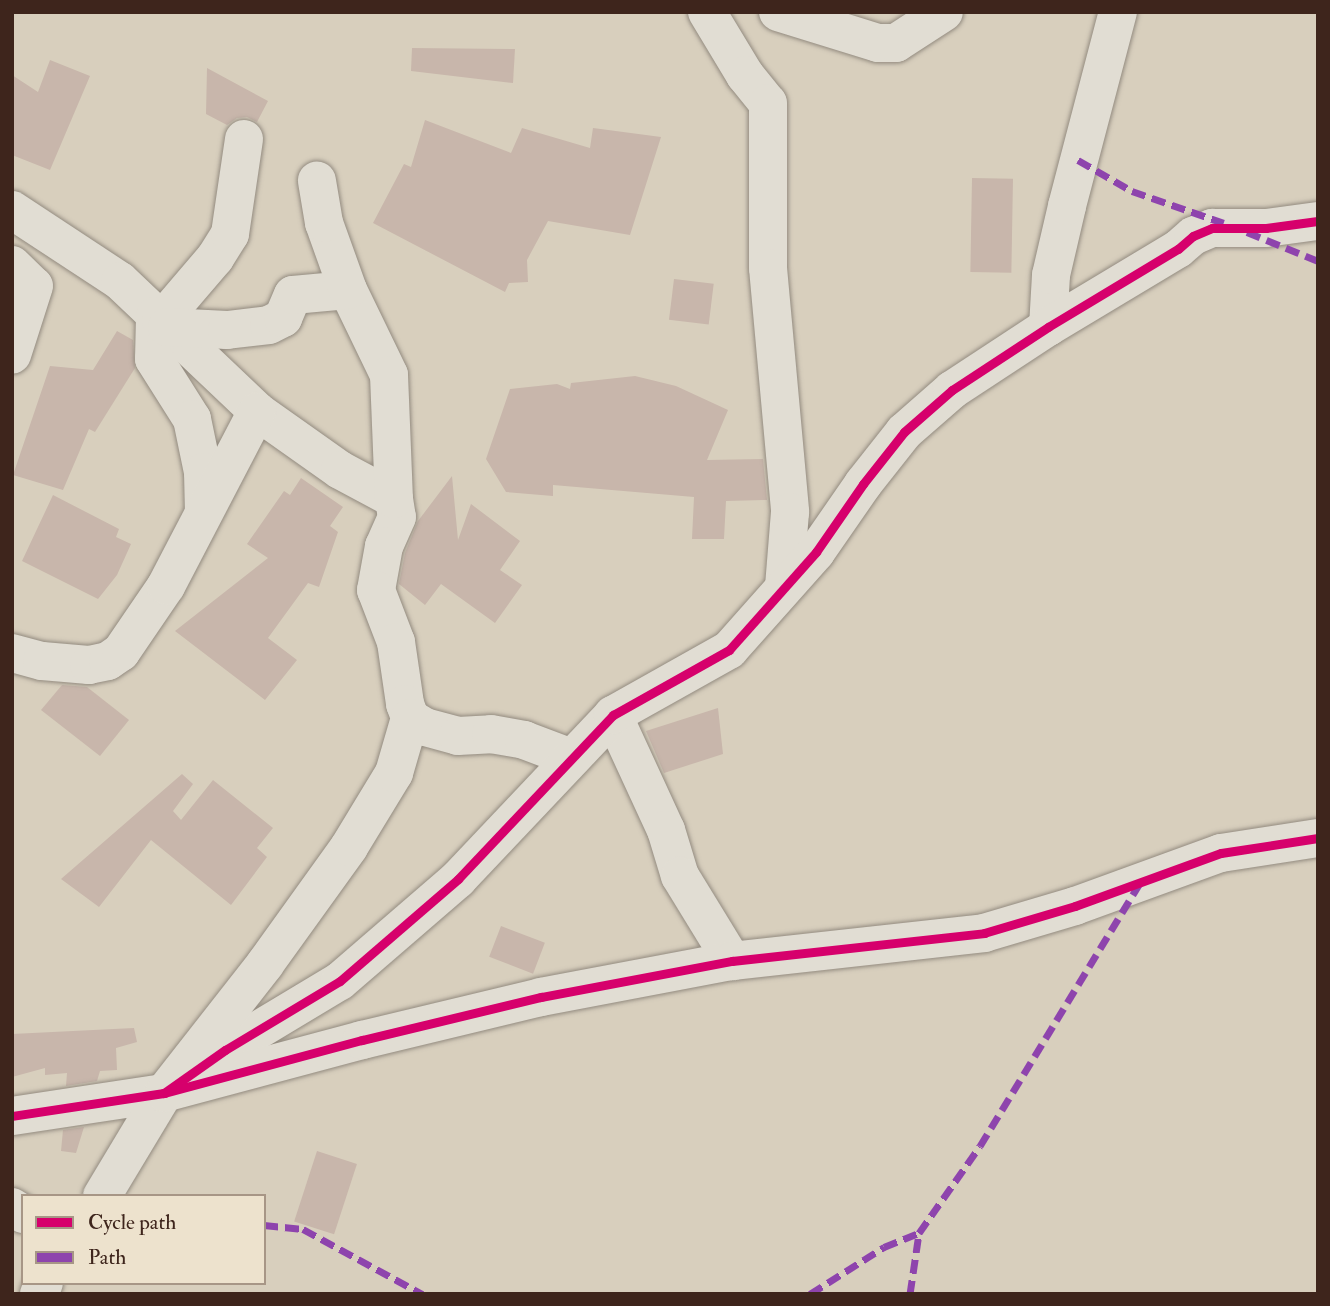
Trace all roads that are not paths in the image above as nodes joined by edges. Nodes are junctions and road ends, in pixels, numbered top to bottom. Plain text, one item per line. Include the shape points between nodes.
1 (707, 12) edge
2 (778, 12) edge
3 (944, 12) edge
4 (1118, 12) edge
5 (244, 139) dead end
6 (317, 181) dead end
7 (12, 211) edge
8 (1318, 221) edge
9 (12, 265) edge
10 (348, 290) junction
11 (161, 321) junction
12 (1048, 327) junction
13 (12, 355) edge
14 (257, 411) junction
15 (394, 499) junction
16 (204, 513) junction
17 (784, 586) junction
18 (12, 653) edge
19 (613, 715) junction
20 (410, 718) junction
21 (572, 758) junction
22 (1318, 838) edge
23 (732, 961) junction
24 (164, 1093) junction
25 (12, 1116) edge
26 (103, 1194) edge

1 - 17 street via 745,75 768,103 768,268 790,512
2 - 3 street via 878,43 896,43
4 - 12 street via 1051,275
5 - 11 street via 230,234
6 - 10 street via 324,223
7 - 11 street via 120,281
8 - 12 street via 1266,228 1212,228
9 - 13 street via 34,286
10 - 11 street via 293,295 282,318 269,325 227,330
10 - 15 street via 389,374
11 - 14 street
11 - 16 street via 155,359 192,419 203,471
12 - 17 street via 952,390 904,432 816,552
14 - 15 street via 340,470
14 - 16 street
15 - 20 street via 397,517 384,546 376,590 396,642
16 - 18 street via 166,586 121,652 89,665
17 - 19 street via 729,650
19 - 21 street
19 - 23 street via 666,830 680,876
20 - 21 street via 458,736 491,734 524,740
20 - 24 street via 394,773 349,847
21 - 24 street via 458,879 340,981 225,1050
22 - 23 street via 1221,853 1075,906 984,933
23 - 24 street via 541,997
24 - 25 street
24 - 26 street

